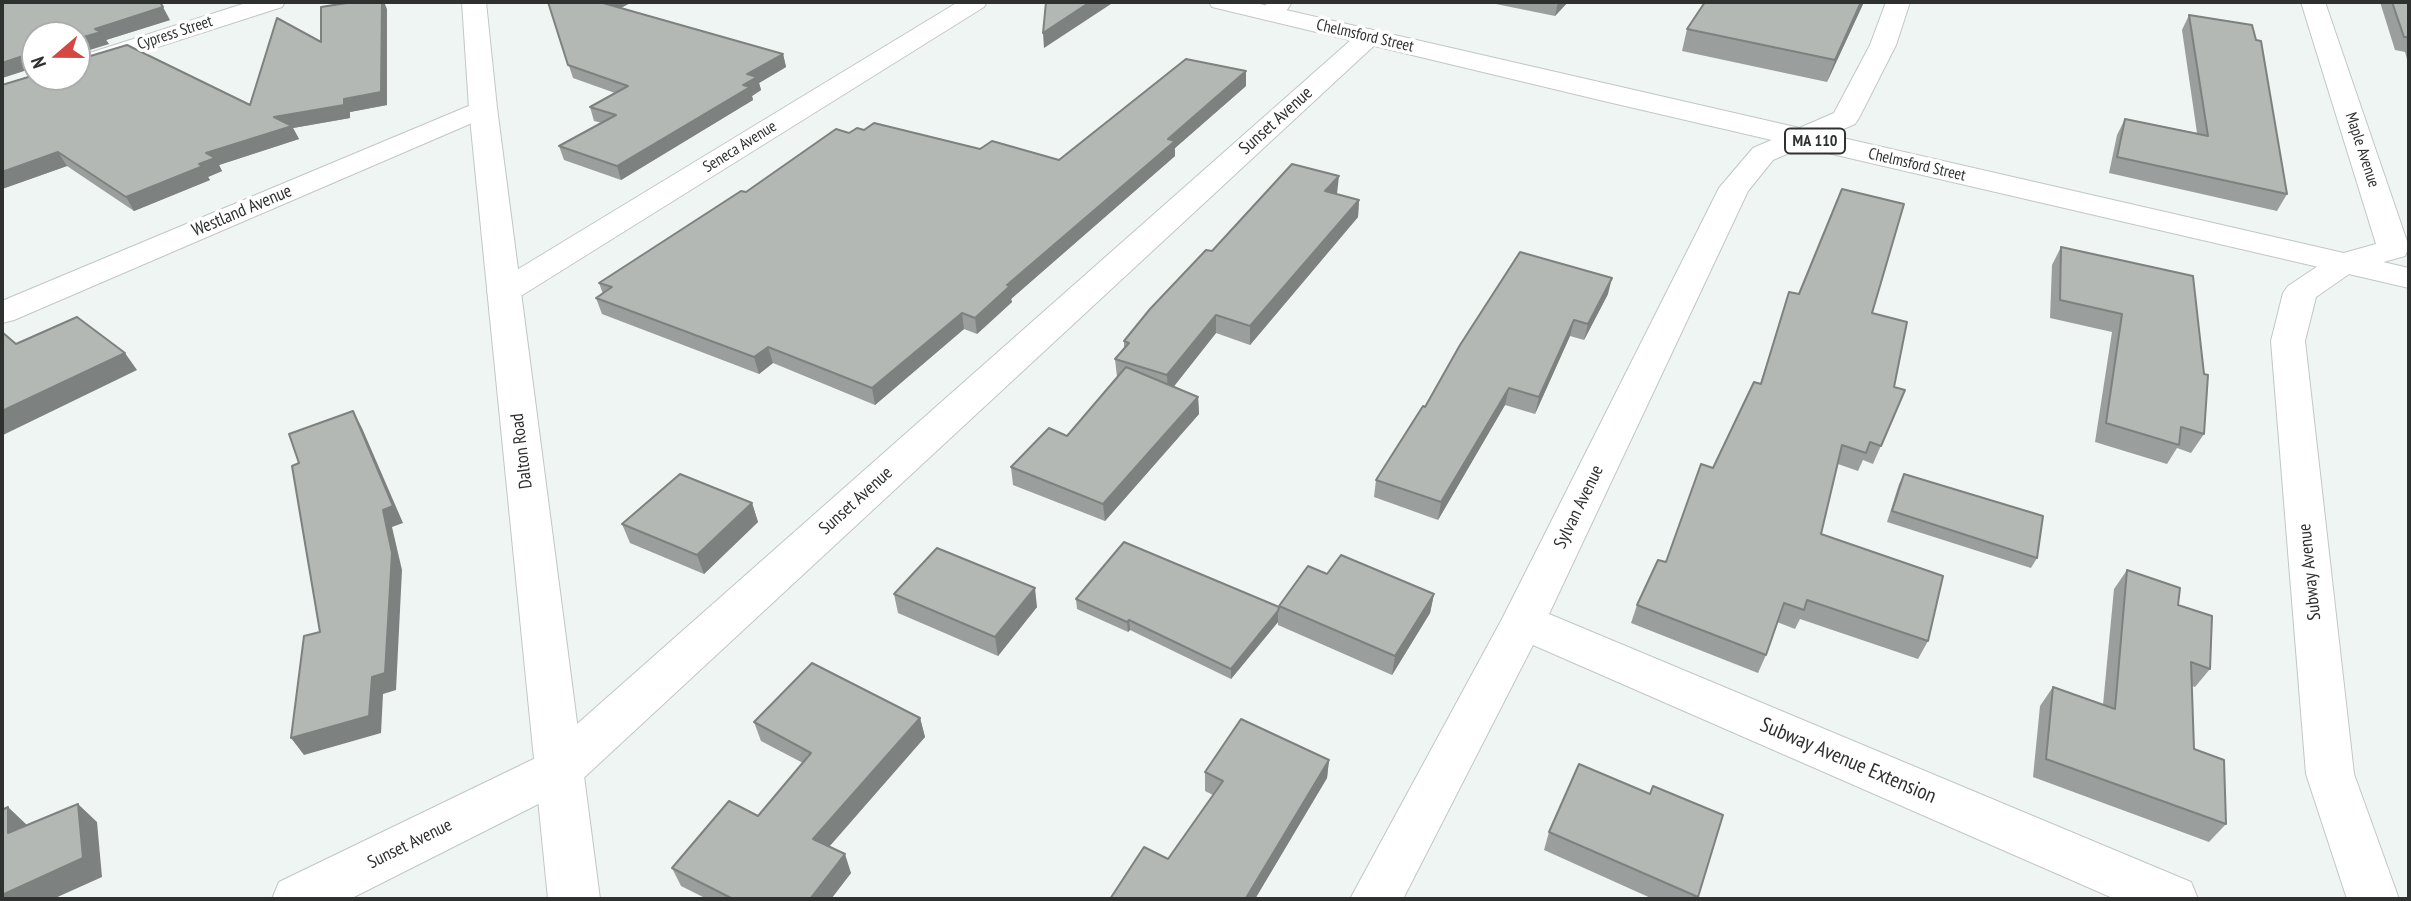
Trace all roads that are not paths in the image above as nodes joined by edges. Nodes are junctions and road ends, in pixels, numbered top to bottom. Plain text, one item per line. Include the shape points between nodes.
1 (273, 2) edge
2 (474, 2) edge
3 (975, 2) edge
4 (1221, 2) edge
5 (1898, 2) edge
6 (2313, 2) edge
7 (1276, 8) edge
8 (1369, 37) junction
9 (91, 60) edge
10 (483, 108) junction
11 (1803, 138) junction
12 (2344, 263) junction
13 (2409, 278) edge
14 (504, 292) junction
15 (2, 313) edge
16 (1523, 622) junction
17 (559, 770) junction
18 (298, 899) edge
19 (574, 899) edge
20 (1376, 899) edge
21 (2172, 899) edge
22 (2373, 899) edge

1 - 9 street, Cypress Street
2 - 10 street, Dalton Road
3 - 14 street, Seneca Avenue
4 - 7 street, Chelmsford Street / MA 110
5 - 11 street, Sylvan Avenue via 1883,45 1845,118
6 - 12 street, Maple Avenue via 2394,249
7 - 8 street, Chelmsford Street / MA 110
8 - 11 street, Chelmsford Street / MA 110
8 - 17 street, Sunset Avenue
10 - 14 street, Dalton Road
10 - 15 street, Westland Avenue
11 - 12 street, Chelmsford Street / MA 110
11 - 16 street, Sylvan Avenue via 1763,154 1734,188
12 - 13 street, Chelmsford Street / MA 110
12 - 22 street, Subway Avenue via 2300,293 2288,341 2330,774
14 - 17 street, Dalton Road
16 - 20 street, Sylvan Avenue
16 - 21 street, Subway Avenue Extension
17 - 18 street, Sunset Avenue
17 - 19 street, Dalton Road

